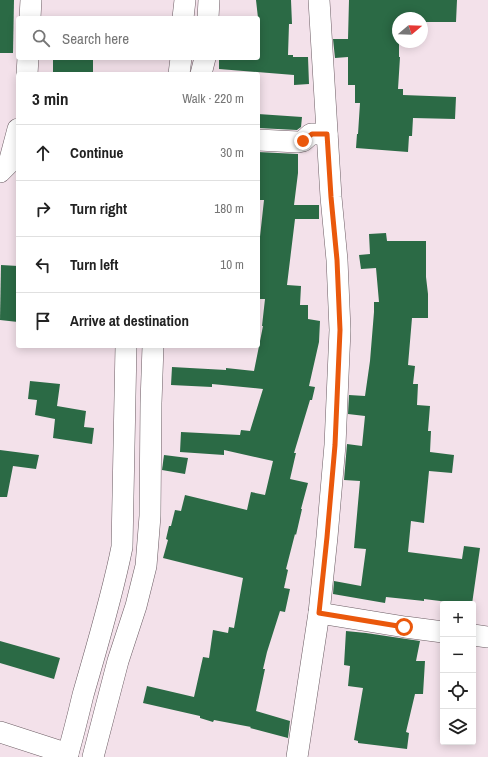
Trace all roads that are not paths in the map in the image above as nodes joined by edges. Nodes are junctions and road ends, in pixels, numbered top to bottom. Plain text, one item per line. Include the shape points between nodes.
1 (31, 0) edge
2 (184, 0) edge
3 (209, 0) edge
4 (319, 0) edge
5 (30, 16) edge
6 (183, 16) edge
7 (208, 16) edge
8 (28, 60) edge
9 (181, 60) edge
10 (205, 60) edge
11 (27, 72) edge
12 (179, 72) edge
13 (202, 72) edge
14 (327, 134) junction
15 (16, 137) edge
16 (260, 140) edge
17 (0, 172) edge
18 (126, 348) edge
19 (153, 348) edge
20 (319, 613) junction
21 (440, 632) edge
22 (476, 635) edge
23 (488, 637) edge
24 (0, 732) edge
25 (67, 755) edge
26 (93, 757) edge
27 (297, 757) edge

1 - 5 street
2 - 6 street
3 - 7 street
4 - 14 street
8 - 11 street
9 - 12 street
10 - 13 street
14 - 16 street via 312,134 303,141 293,143
14 - 20 street via 340,330 335,445
15 - 17 street via 9,163
18 - 25 street via 122,547 111,599
19 - 26 street via 150,516 146,566
20 - 21 street
20 - 27 street
22 - 23 street
24 - 25 street

